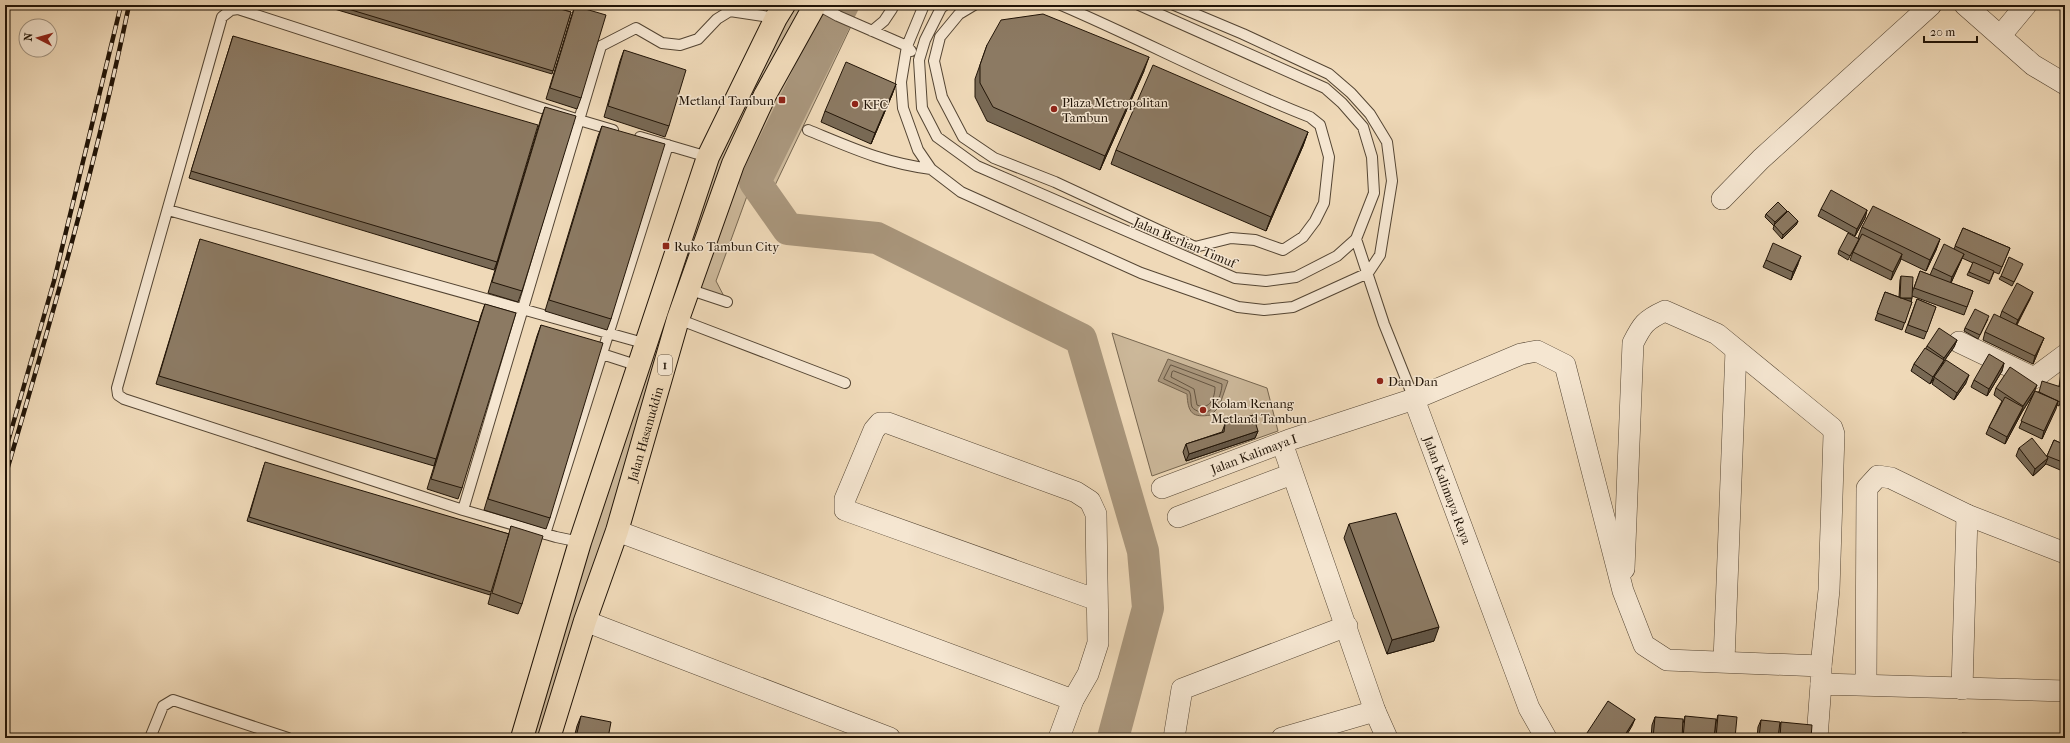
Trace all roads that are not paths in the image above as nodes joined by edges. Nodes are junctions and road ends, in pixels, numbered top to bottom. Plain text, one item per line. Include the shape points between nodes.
1 (892, 5) edge
2 (924, 5) edge
3 (974, 5) edge
4 (1061, 5) edge
5 (1139, 5) edge
6 (1174, 5) edge
7 (1931, 5) edge
8 (1965, 5) edge
9 (2026, 5) edge
10 (819, 6) edge
11 (941, 6) edge
12 (780, 11) edge
13 (872, 30) junction
14 (2001, 35) junction
15 (907, 46) junction
16 (919, 60) junction
17 (2065, 84) edge
18 (579, 120) junction
19 (808, 130) dead end
20 (668, 145) junction
21 (708, 157) junction
22 (931, 169) junction
23 (1722, 199) dead end
24 (168, 210) junction
25 (1356, 239) junction
26 (1368, 273) junction
27 (688, 289) junction
28 (727, 302) dead end
29 (523, 308) junction
30 (678, 319) junction
31 (609, 332) junction
32 (1959, 342) dead end
33 (647, 344) junction
34 (1736, 350) junction
35 (602, 354) junction
36 (2065, 355) edge
37 (639, 366) junction
38 (845, 383) dead end
39 (1414, 399) junction
40 (1282, 443) junction
41 (1292, 474) junction
42 (1162, 488) dead end
43 (463, 510) junction
44 (1967, 515) junction
45 (1178, 518) dead end
46 (545, 534) junction
47 (625, 534) junction
48 (580, 542) junction
49 (2065, 553) edge
50 (1623, 591) junction
51 (1097, 600) junction
52 (585, 621) junction
53 (1346, 626) junction
54 (1724, 661) junction
55 (1821, 675) junction
56 (1866, 684) junction
57 (2065, 686) edge
58 (1962, 689) junction
59 (1073, 700) junction
60 (1375, 711) junction
61 (150, 738) edge
62 (288, 738) edge
63 (522, 738) edge
64 (549, 738) edge
65 (890, 738) edge
66 (1059, 738) edge
67 (1174, 738) edge
68 (1282, 738) edge
69 (1387, 738) edge
70 (1546, 738) edge
71 (1817, 738) edge

1 - 13 lane via 884,21
2 - 15 lane
3 - 4 lane via 960,14 940,37 934,61 942,98 963,137 994,158 1055,182 1195,247 1231,238 1255,240 1283,250 1303,237 1316,221 1324,203 1327,185 1330,157 1320,125 1310,117
5 - 25 lane, Jalan Berlian Timuf via 1325,88 1342,103 1363,127 1372,157 1374,193
6 - 26 lane via 1329,74 1370,114 1387,142 1392,181 1380,255
7 - 23 street via 1761,159
8 - 14 street
9 - 14 street
10 - 13 lane
10 - 27 highway, Jalan Hasanuddin / 1 via 766,95 733,164
11 - 16 lane, Jalan Berlian Timuf
12 - 18 lane via 730,11 717,19 698,39 680,44 662,43 636,28 601,46
12 - 21 highway, Jalan Hasanuddin / 1
13 - 15 lane
14 - 17 street via 2033,65
15 - 16 lane
15 - 22 lane via 901,82 903,108 918,150
16 - 25 lane, Jalan Berlian Timuf via 922,108 937,137 977,166 1235,278 1266,282 1296,276 1337,256
18 - 20 lane
18 - 24 lane via 246,11 231,10 222,17
18 - 29 lane
19 - 22 lane via 880,159
20 - 21 lane
20 - 31 lane
21 - 33 highway, Jalan Hasanuddin / 1
22 - 26 lane via 961,192 1141,273 1238,307 1264,310 1293,307
24 - 29 lane
24 - 43 lane via 117,388 118,395
25 - 26 lane, Jalan Kalimaya Raya
26 - 39 lane, Jalan Kalimaya Raya via 1384,324
27 - 28 lane
27 - 30 highway, Jalan Hasanuddin / 1
29 - 31 lane
29 - 43 lane
30 - 38 lane
30 - 47 highway, Jalan Hasanuddin / 1
31 - 33 lane
31 - 35 lane
32 - 36 street via 2034,378
33 - 37 highway, Jalan Hasanuddin / 1
34 - 50 street via 1717,334 1665,311 1642,325 1633,343
34 - 54 street
34 - 55 street via 1832,428 1834,434 1829,590
35 - 37 lane
35 - 46 lane
37 - 48 highway, Jalan Hasanuddin / 1
39 - 40 street, Jalan Kalimaya I
39 - 50 street, Jalan Kalimaya I via 1521,354 1537,351 1565,365
39 - 70 street, Jalan Kalimaya Raya via 1530,708
40 - 41 street
40 - 42 street, Jalan Kalimaya I
41 - 45 street
41 - 53 street
43 - 46 lane
44 - 49 street
44 - 56 street via 1891,478 1878,476 1867,488
44 - 58 street
46 - 48 lane
47 - 52 highway, Jalan Hasanuddin / 1
47 - 59 street
48 - 63 highway, Jalan Hasanuddin / 1
50 - 54 street, Jalan Kalimaya I via 1644,644 1667,660
51 - 51 street via 1096,514 1090,501 1076,492 888,423 880,423 874,430 845,500 846,510
51 - 59 street via 1098,643 1088,674
52 - 64 highway, Jalan Hasanuddin / 1
52 - 65 street
53 - 60 street
53 - 67 street via 1182,689
54 - 55 street, Jalan Kalimaya I
55 - 56 street, Jalan Kalimaya I
55 - 71 street
56 - 58 street, Jalan Kalimaya I
57 - 58 street, Jalan Kalimaya I
59 - 66 street
60 - 68 street
60 - 69 street
61 - 62 lane via 163,706 172,700

